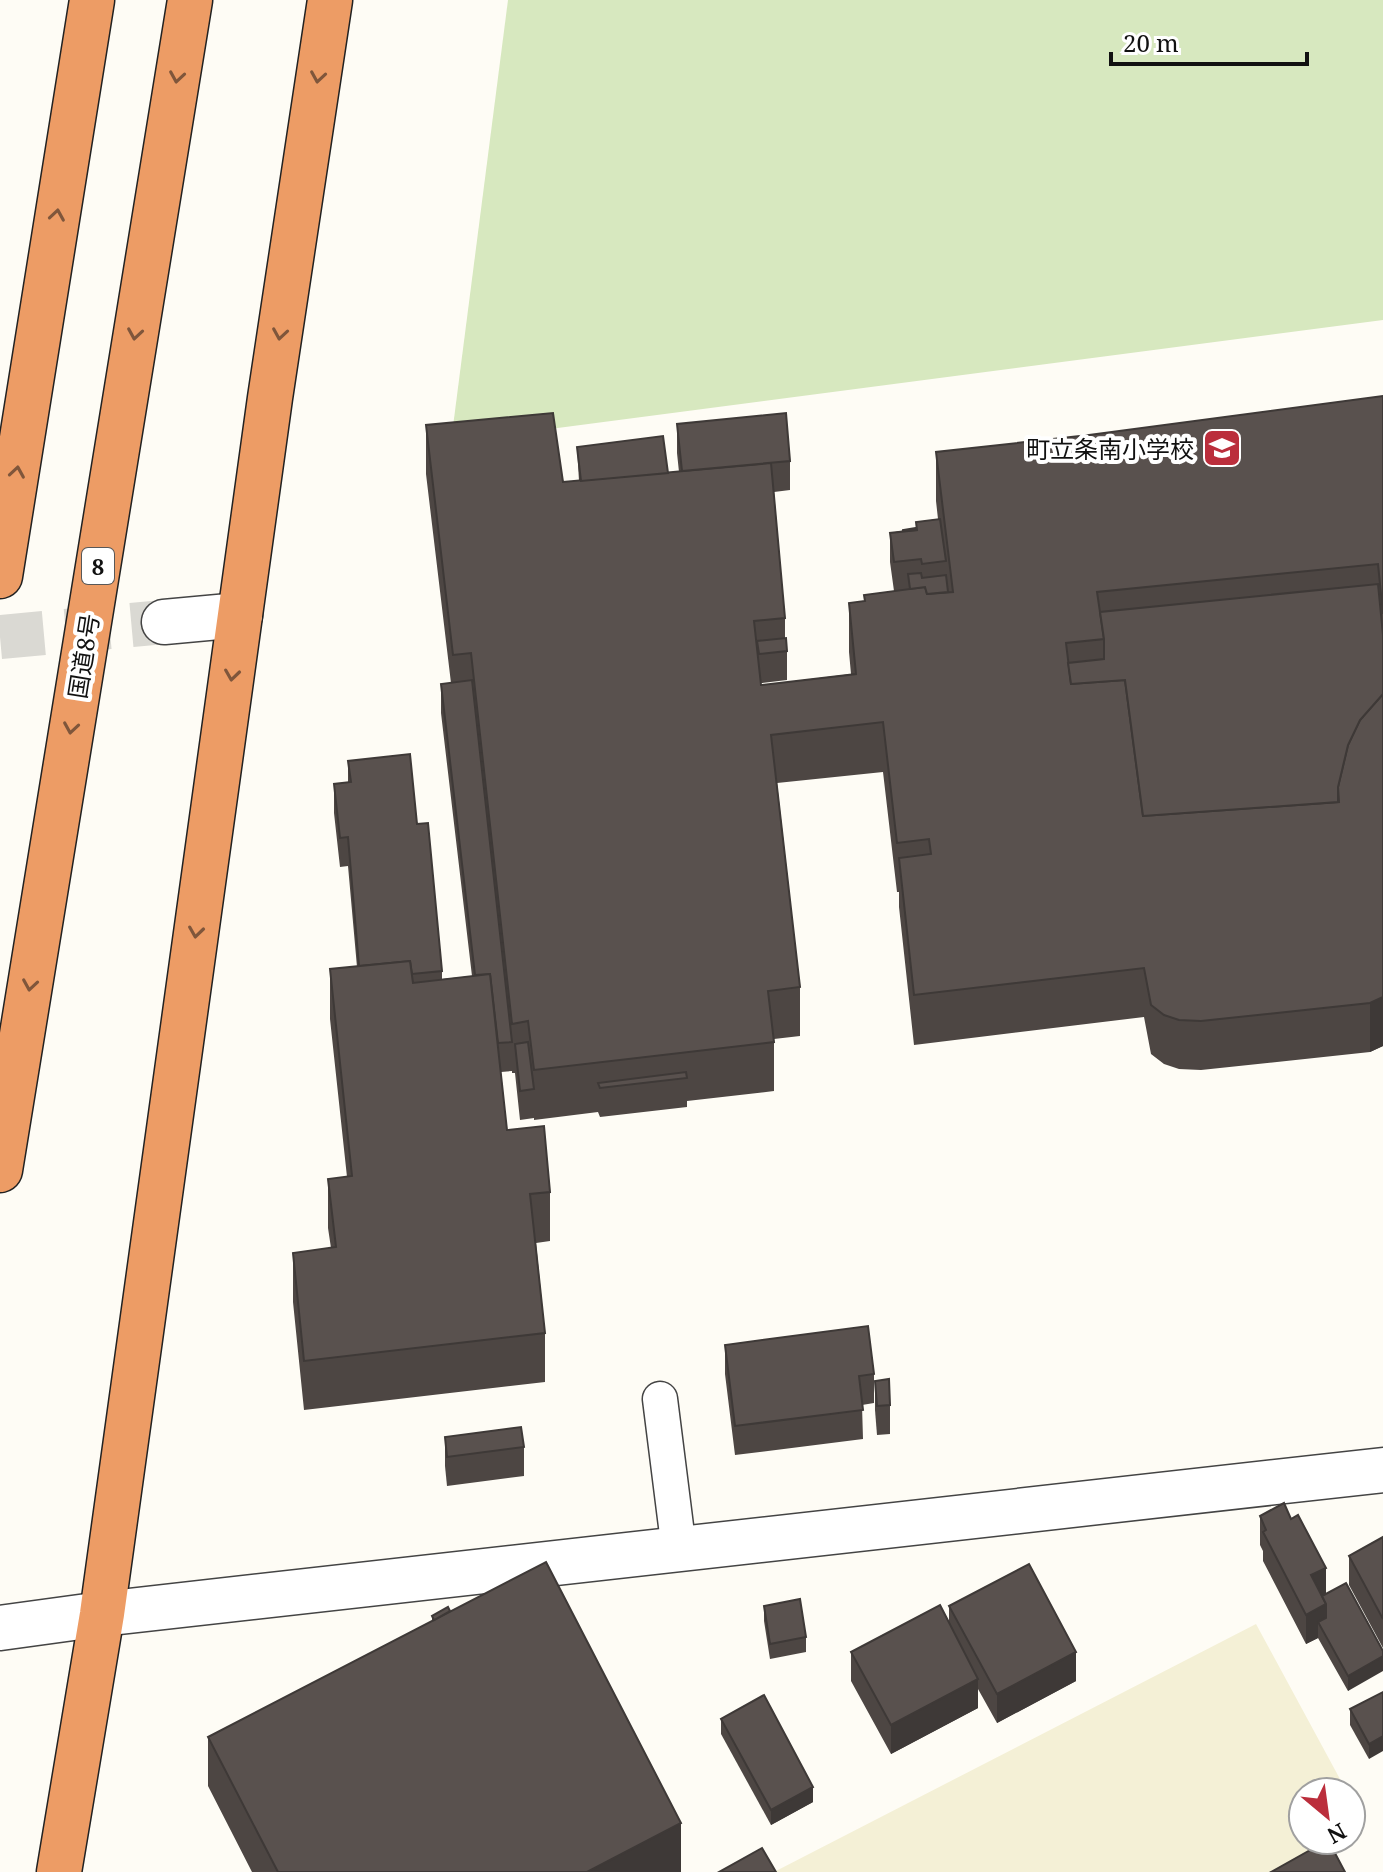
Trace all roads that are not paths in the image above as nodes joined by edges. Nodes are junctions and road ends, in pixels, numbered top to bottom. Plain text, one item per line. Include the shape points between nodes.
1 (92, 0) edge
2 (190, 0) edge
3 (330, 0) edge
4 (0, 576) edge
5 (240, 615) junction
6 (164, 622) tunnel mouth
7 (3, 1151) edge
8 (660, 1399) dead end
9 (1383, 1470) edge
10 (679, 1550) junction
11 (102, 1614) junction
12 (0, 1628) edge
13 (59, 1872) edge

4 -> 1 highway
2 -> 7 highway, 国道8号 / 8
3 -> 5 highway
5 - 6 street
5 -> 11 highway
8 - 10 lane
9 - 10 street
10 - 11 street
11 - 12 street
11 - 13 highway

